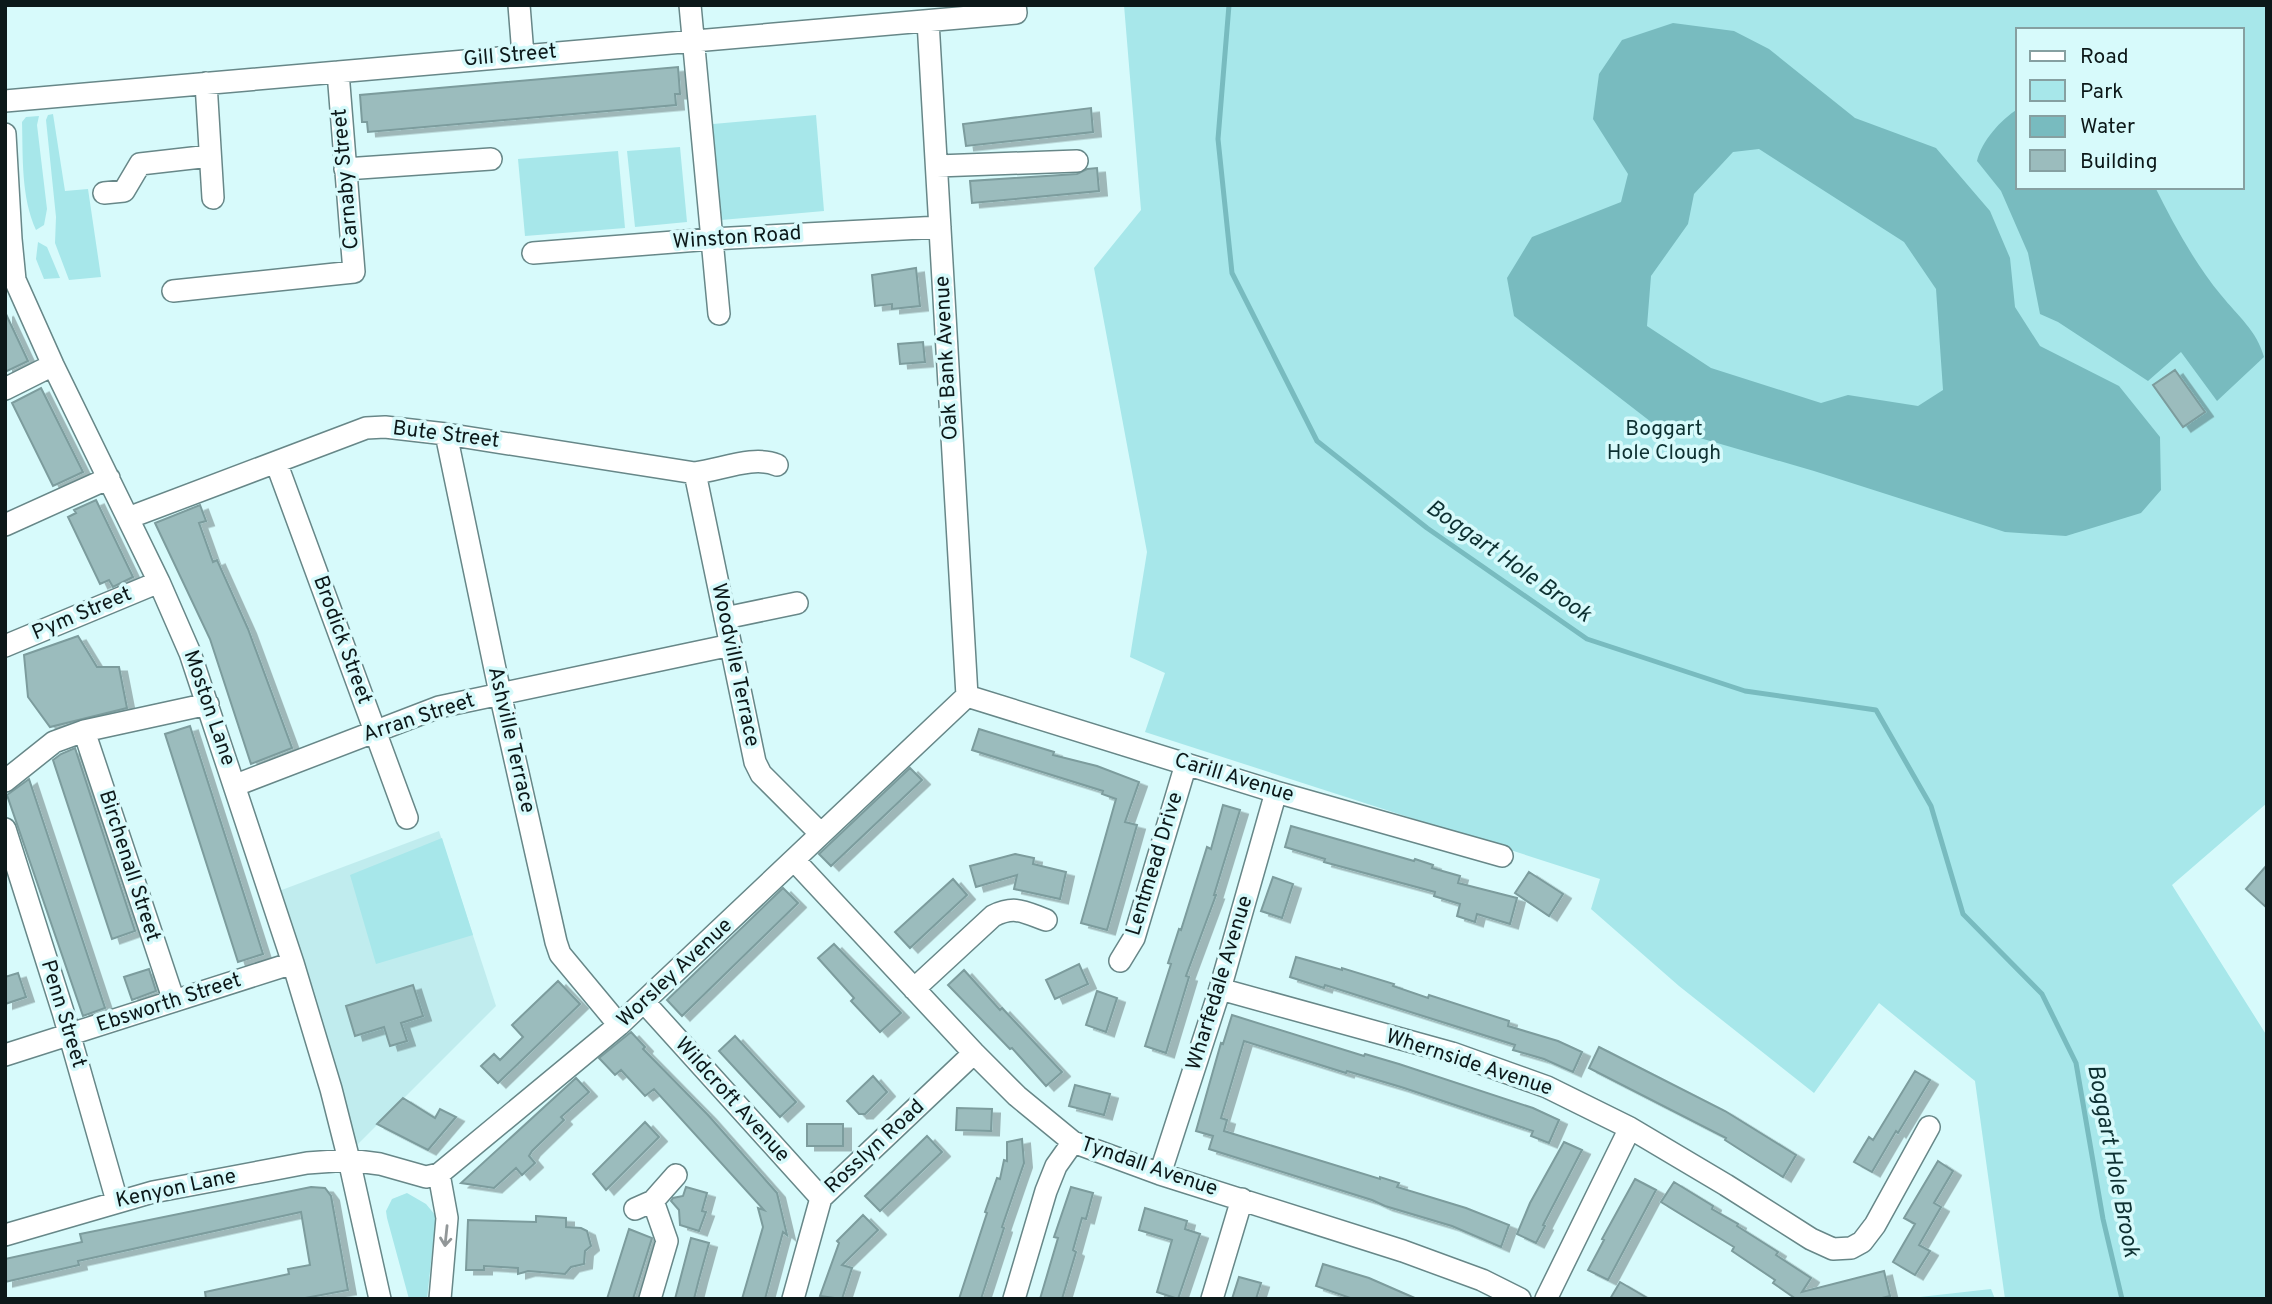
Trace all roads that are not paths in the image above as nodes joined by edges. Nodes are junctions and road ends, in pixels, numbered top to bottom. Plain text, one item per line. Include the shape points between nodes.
1 (519, 5) edge
2 (690, 5) edge
3 (1015, 9) edge
4 (928, 21) junction
5 (694, 40) junction
6 (523, 54) junction
7 (338, 72) junction
8 (206, 83) junction
9 (5, 101) edge
10 (5, 134) edge
11 (210, 156) junction
12 (491, 159) dead end
13 (1077, 161) dead end
14 (937, 166) junction
15 (345, 169) junction
16 (104, 193) dead end
17 (213, 198) dead end
18 (940, 227) junction
19 (712, 239) junction
20 (533, 253) dead end
21 (173, 291) dead end
22 (719, 314) dead end
23 (54, 365) junction
24 (5, 389) edge
25 (446, 433) junction
26 (276, 462) junction
27 (777, 465) dead end
28 (695, 473) junction
29 (109, 478) junction
30 (128, 518) junction
31 (5, 525) edge
32 (159, 582) junction
33 (797, 603) dead end
34 (725, 618) junction
35 (731, 645) junction
36 (5, 646) edge
37 (500, 693) junction
38 (967, 696) junction
39 (208, 704) junction
40 (84, 731) junction
41 (375, 731) junction
42 (1186, 764) junction
43 (5, 781) edge
44 (236, 785) junction
45 (1276, 792) junction
46 (407, 818) dead end
47 (5, 829) edge
48 (821, 834) junction
49 (1502, 856) dead end
50 (794, 860) junction
51 (1046, 920) dead end
52 (1120, 961) dead end
53 (293, 963) junction
54 (914, 989) junction
55 (1220, 989) junction
56 (174, 1001) junction
57 (644, 1002) junction
58 (619, 1025) junction
59 (70, 1035) junction
60 (974, 1053) junction
61 (5, 1055) edge
62 (1929, 1127) dead end
63 (1630, 1128) junction
64 (1073, 1142) junction
65 (349, 1160) junction
66 (439, 1174) junction
67 (1160, 1174) junction
68 (676, 1175) dead end
69 (821, 1198) junction
70 (1242, 1199) junction
71 (117, 1201) junction
72 (5, 1235) edge
73 (380, 1299) edge
74 (440, 1299) edge
75 (650, 1299) edge
76 (793, 1299) edge
77 (1014, 1299) edge
78 (1212, 1299) edge
79 (1520, 1299) edge
80 (1546, 1299) edge

1 - 6 street
2 - 5 street
3 - 4 street, Gill Street
4 - 5 street, Gill Street
4 - 14 street, Oak Bank Avenue
5 - 6 street, Gill Street
5 - 19 street
6 - 7 street, Gill Street
7 - 8 street, Gill Street
7 - 15 street, Carnaby Street
8 - 9 street, Gill Street
8 - 11 street
10 - 23 street, Moston Lane via 15,280
11 - 16 street via 140,164 124,191
11 - 17 street
12 - 15 street
13 - 14 street
14 - 18 street, Oak Bank Avenue
15 - 21 street, Carnaby Street via 354,272
18 - 19 street, Winston Road
18 - 38 street, Oak Bank Avenue
19 - 20 street, Winston Road
19 - 22 street
23 - 24 street
23 - 29 street, Moston Lane
25 - 26 street, Bute Street via 366,428
25 - 28 street, Bute Street
25 - 37 street, Ashville Terrace
26 - 30 street, Bute Street
26 - 41 street, Brodick Street
27 - 28 street, Bute Street via 760,461
28 - 34 street, Woodville Terrace
29 - 30 street, Moston Lane
29 - 31 street
30 - 32 street, Moston Lane
32 - 36 street, Pym Street
32 - 39 street, Moston Lane
33 - 34 street
34 - 35 street, Woodville Terrace
35 - 37 street, Arran Street
35 - 48 street, Woodville Terrace via 755,762 761,774
37 - 41 street, Arran Street via 439,707
37 - 58 street, Ashville Terrace via 560,954
38 - 42 street, Carill Avenue
38 - 48 street, Worsley Avenue
39 - 40 street
39 - 44 street, Moston Lane
40 - 43 street via 54,742
40 - 56 street, Birchenall Street
41 - 44 street, Arran Street
41 - 46 street, Brodick Street
42 - 45 street, Carill Avenue
42 - 52 street, Lentmead Drive via 1134,938
44 - 53 street, Moston Lane
45 - 49 street, Carill Avenue
45 - 55 street, Wharfedale Avenue
47 - 59 street, Penn Street
48 - 50 street, Worsley Avenue
50 - 54 street, Tyndall Avenue
50 - 57 street, Worsley Avenue
51 - 54 street via 1007,909 993,916
53 - 56 street, Ebsworth Street
53 - 65 street, Moston Lane
54 - 60 street, Tyndall Avenue
55 - 63 street, Whernside Avenue via 1452,1053 1547,1087
55 - 67 street, Wharfedale Avenue
56 - 59 street, Ebsworth Street
57 - 58 street, Worsley Avenue
57 - 69 street, Wildcroft Avenue
58 - 66 street, Worsley Avenue
59 - 61 street, Ebsworth Street
59 - 71 street, Penn Street
60 - 64 street, Tyndall Avenue
60 - 69 street, Rosslyn Road
62 - 63 street, Whernside Avenue via 1862,1242 1833,1249 1811,1240
63 - 80 street
64 - 67 street, Tyndall Avenue
64 - 77 street via 1046,1191
65 - 66 street via 426,1177
65 - 71 street, Kenyon Lane via 298,1164
65 - 73 street, Moston Lane
66 -> 74 street via 447,1218
67 - 70 street, Tyndall Avenue
68 - 75 street via 644,1205 667,1241
69 - 76 street, Rosslyn Road
70 - 78 street
70 - 79 street, Tyndall Avenue via 1416,1256
71 - 72 street, Kenyon Lane

